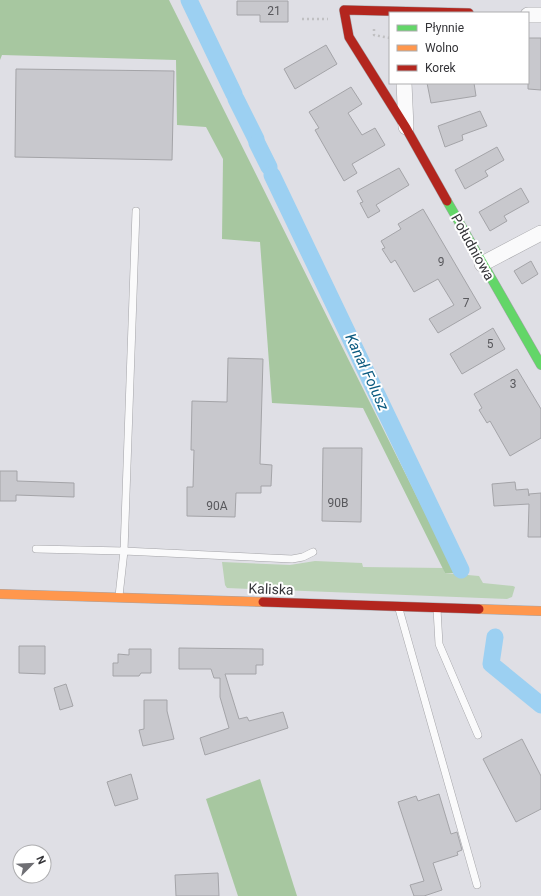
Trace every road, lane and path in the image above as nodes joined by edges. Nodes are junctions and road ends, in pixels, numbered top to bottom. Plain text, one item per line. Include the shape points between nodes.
1 (400, 8) edge
2 (455, 12) edge
3 (529, 15) edge
4 (541, 15) edge
5 (404, 84) edge
6 (406, 128) junction
7 (136, 211) dead end
8 (541, 233) edge
9 (482, 264) junction
10 (541, 365) edge
11 (36, 549) dead end
12 (124, 551) junction
13 (312, 552) dead end
14 (0, 594) edge
15 (119, 598) junction
16 (398, 606) junction
17 (436, 608) junction
18 (541, 611) edge
19 (478, 735) dead end
20 (477, 884) dead end

1 - 2 main road
1 - 6 main road, Południowa via 344,10 349,37
3 - 4 street
5 - 6 street, Południowa
6 - 9 main road, Południowa
7 - 12 lane
8 - 9 street
9 - 10 main road, Południowa
11 - 12 lane
12 - 13 lane via 292,559
12 - 15 lane
14 - 15 main road, Kaliska
15 - 16 main road, Kaliska
16 - 17 main road, Kaliska
16 - 20 lane
17 - 18 main road, Kaliska
17 - 19 lane via 439,644

